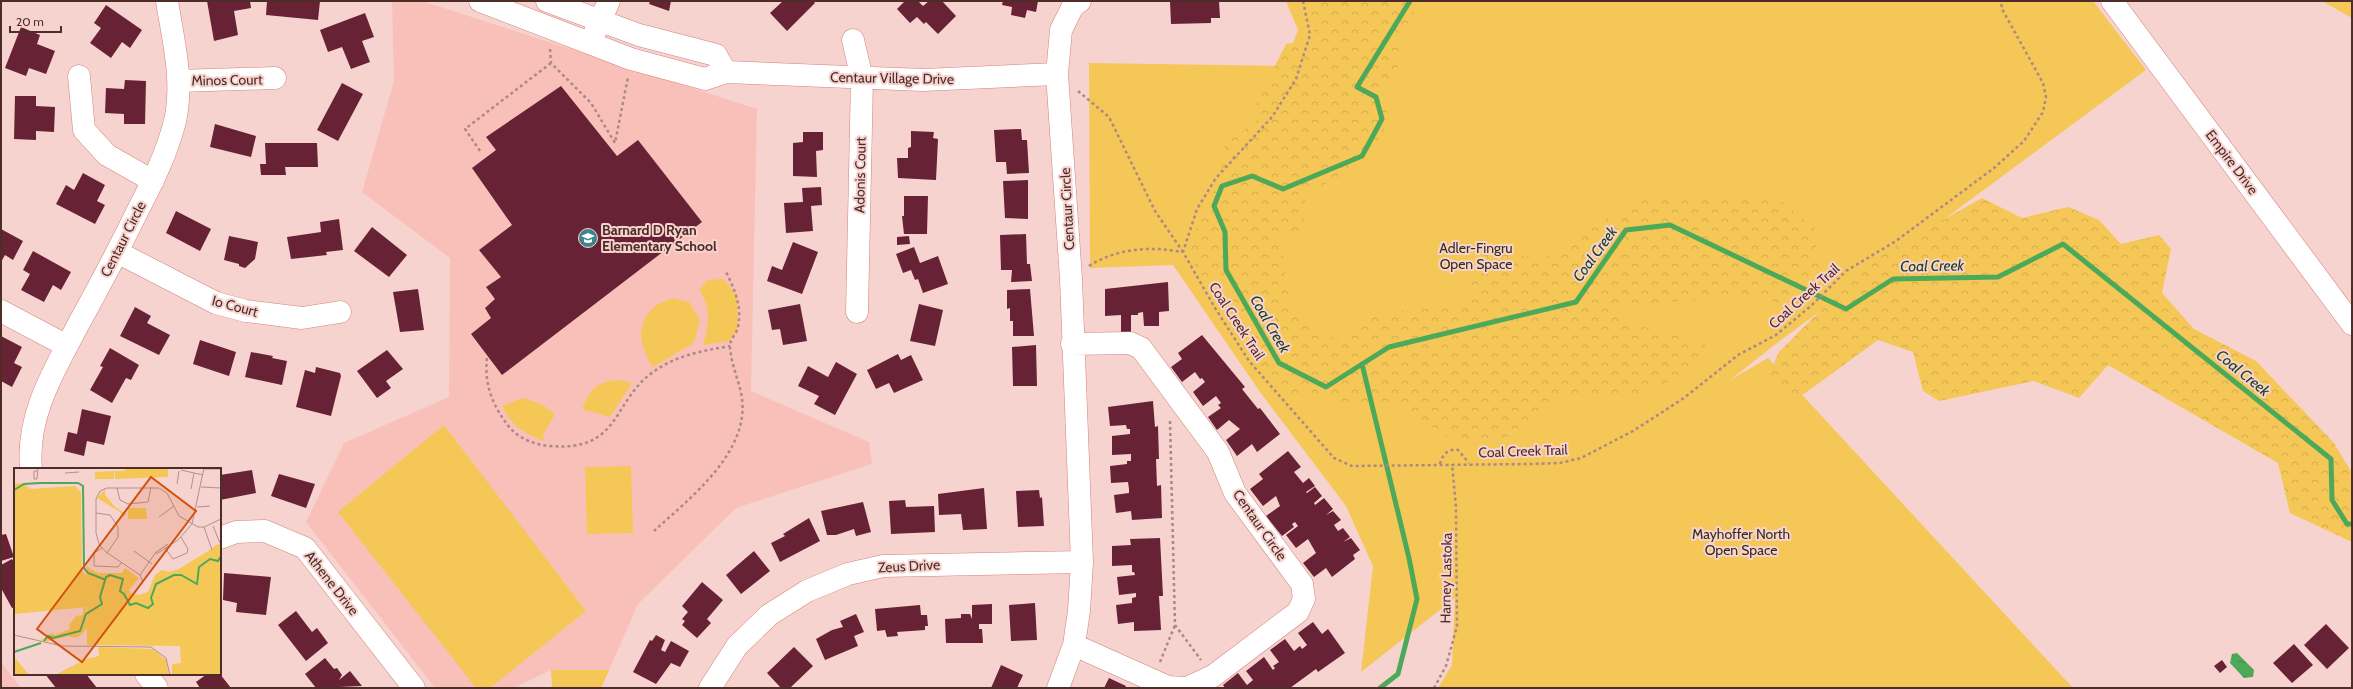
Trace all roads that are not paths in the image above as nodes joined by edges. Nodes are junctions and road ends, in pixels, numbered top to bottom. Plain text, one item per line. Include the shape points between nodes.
1 (167, 1) edge
2 (480, 1) edge
3 (546, 1) edge
4 (1080, 1) edge
5 (2112, 1) edge
6 (605, 10) edge
7 (853, 40) dead end
8 (590, 44) junction
9 (726, 72) junction
10 (1057, 74) junction
11 (79, 76) dead end
12 (275, 78) dead end
13 (862, 79) junction
14 (179, 81) junction
15 (153, 181) junction
16 (117, 252) junction
17 (1, 311) edge
18 (340, 312) dead end
19 (857, 312) dead end
20 (2352, 324) edge
21 (1072, 344) junction
22 (67, 346) junction
23 (31, 468) edge
24 (221, 538) edge
25 (1082, 562) junction
26 (1074, 645) junction
27 (147, 675) edge
28 (157, 688) edge
29 (414, 688) edge
30 (710, 688) edge
31 (1058, 688) edge
32 (1183, 688) edge
33 (1187, 688) edge

1 - 14 street, Centaur Circle
2 - 8 street, Centaur Village Drive
3 - 6 street
4 - 10 street, Centaur Circle via 1073,6 1061,30
5 - 20 street, Empire Drive
6 - 8 street
6 - 9 street via 639,35 716,55
7 - 13 street, Adonis Court
8 - 9 street, Centaur Village Drive via 631,59 706,79
9 - 13 street, Centaur Village Drive
10 - 13 street, Centaur Village Drive via 923,80
10 - 21 street, Centaur Circle
11 - 15 street via 84,130 107,155
12 - 14 street, Minos Court
13 - 19 street, Adonis Court
14 - 15 street, Centaur Circle via 175,119 164,157
15 - 16 street, Centaur Circle
16 - 18 street, Io Court via 216,303 246,311 302,318
16 - 22 street, Centaur Circle
17 - 22 street
21 - 25 street, Centaur Circle
21 - 33 street, Centaur Circle via 1130,342 1141,348 1218,452 1235,493 1302,584 1304,599 1298,612 1213,676
22 - 23 street, Centaur Circle via 44,389 35,417
24 - 29 street, Athene Drive via 236,532 265,532 305,548
25 - 26 street, Centaur Circle
25 - 30 street, Zeus Drive via 883,566 848,574 807,591 769,615 737,646
26 - 31 street, Centaur Circle
26 - 32 street via 1168,686
27 - 28 street

